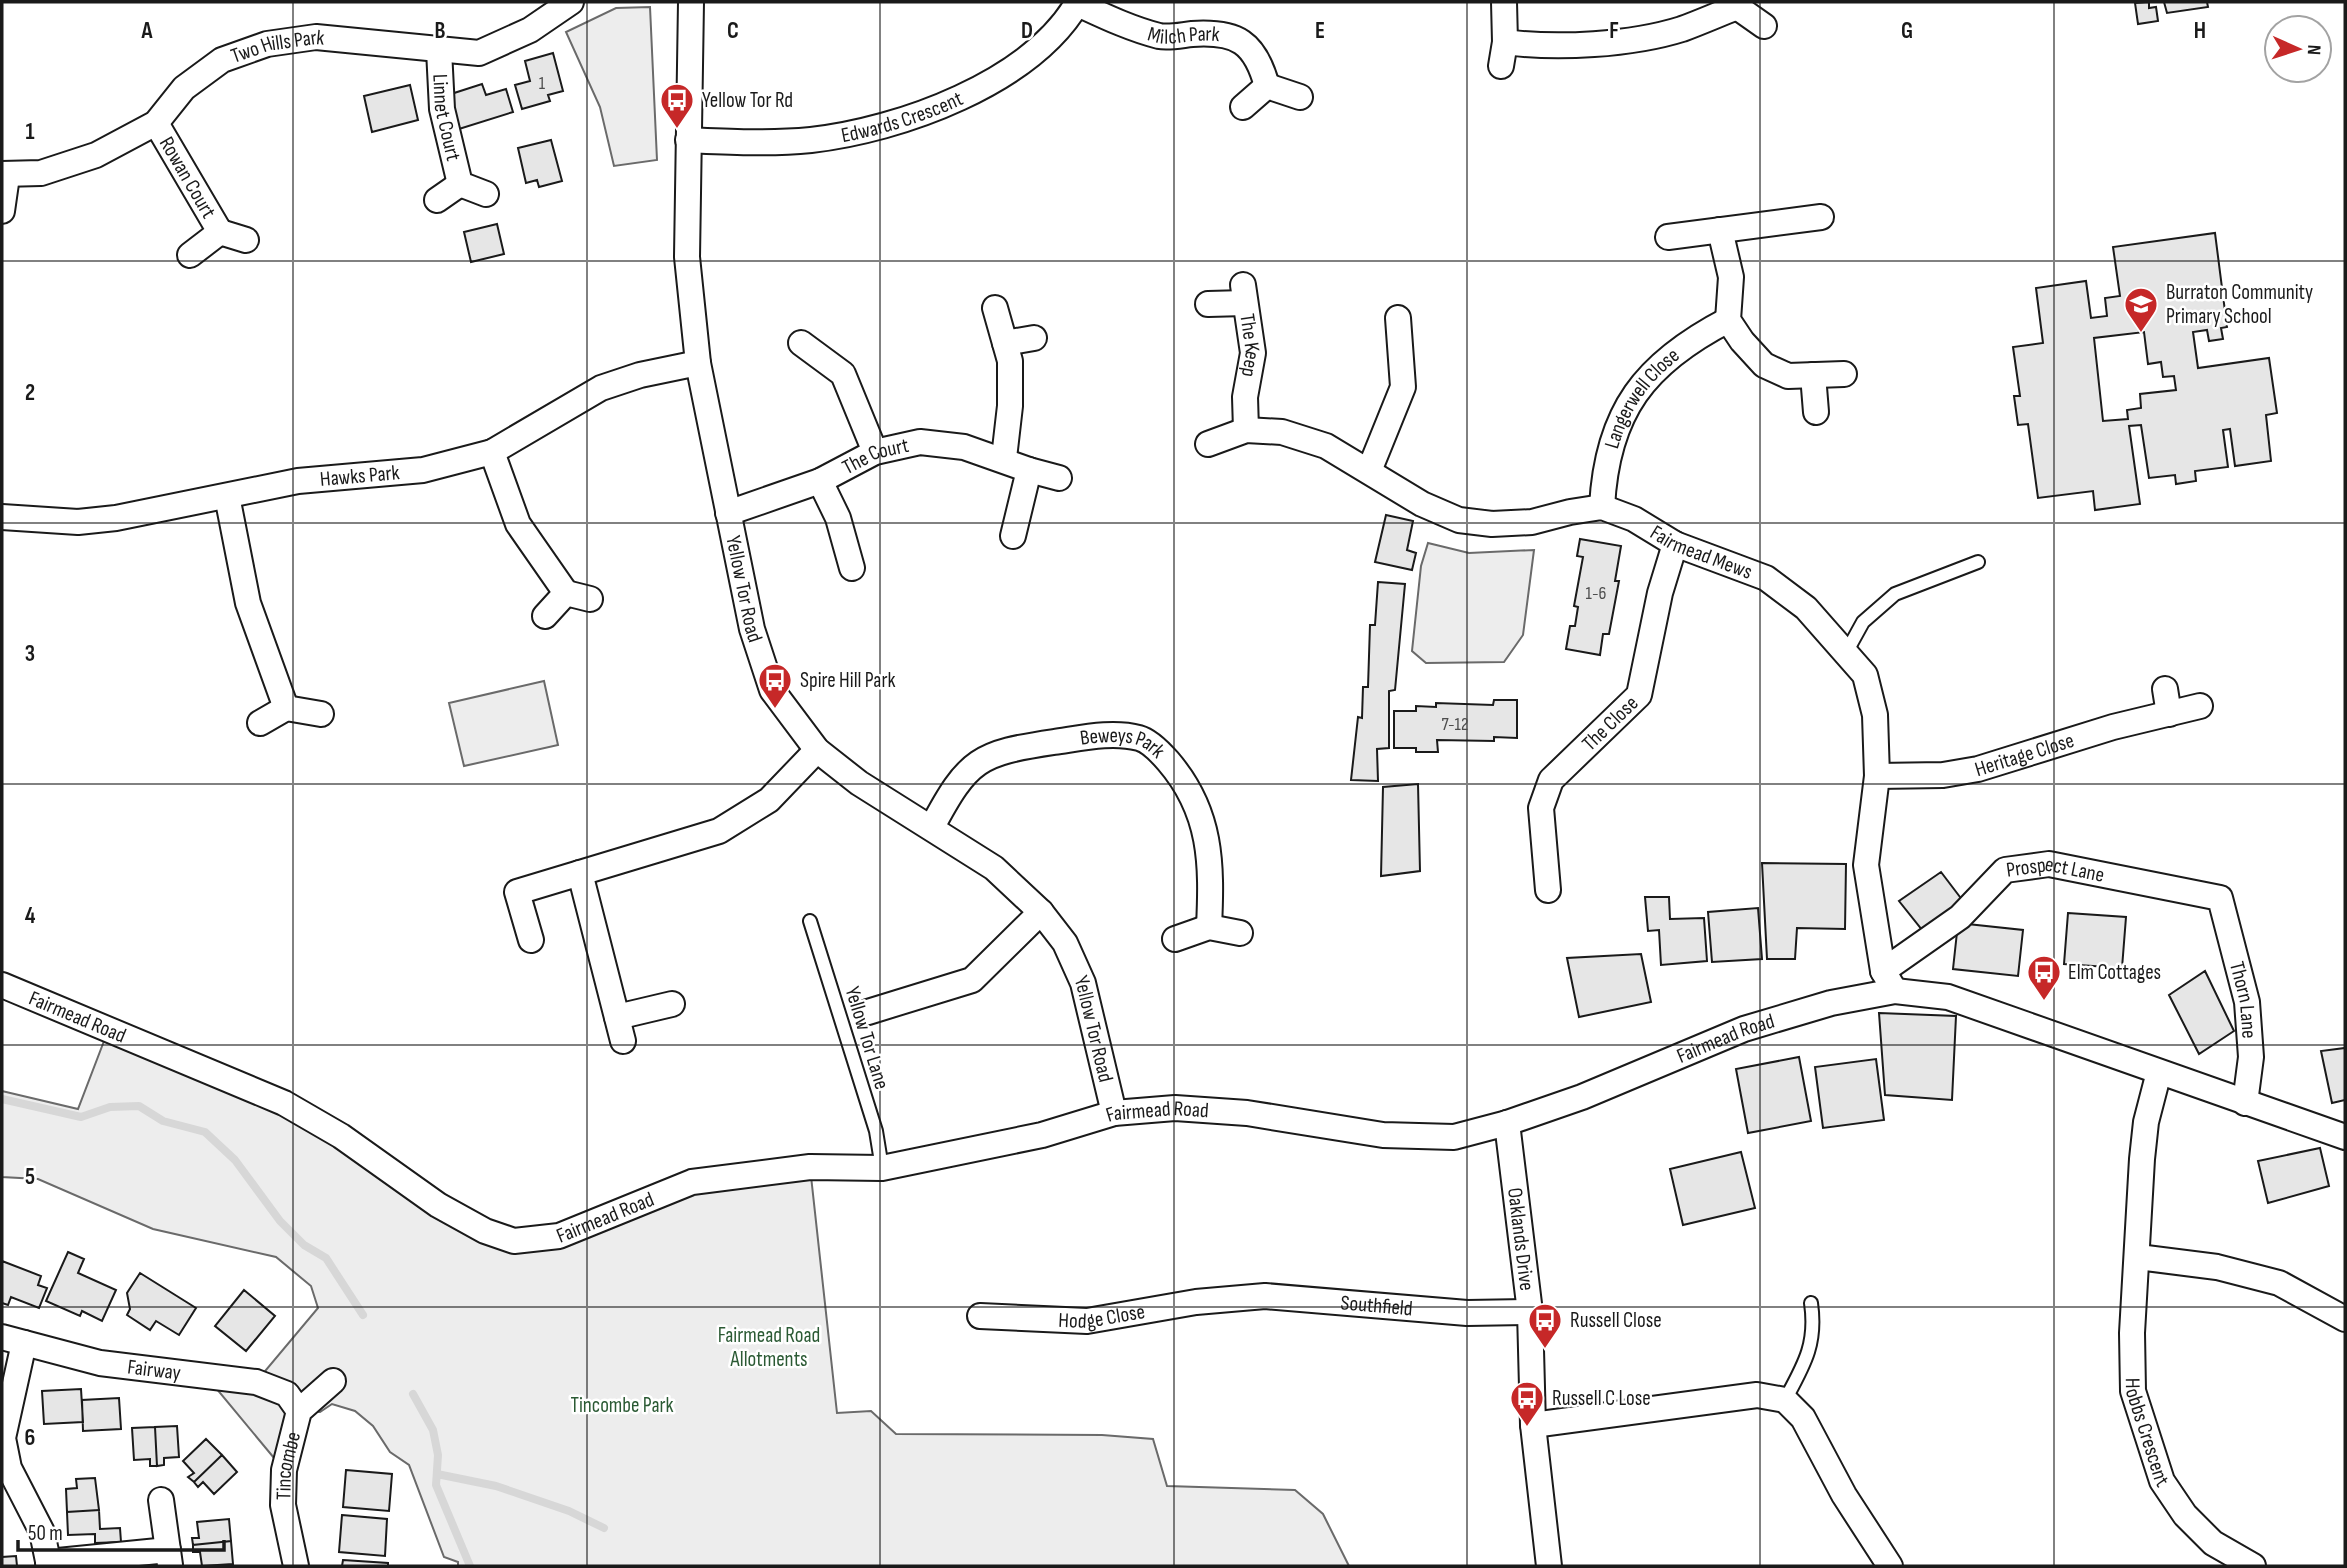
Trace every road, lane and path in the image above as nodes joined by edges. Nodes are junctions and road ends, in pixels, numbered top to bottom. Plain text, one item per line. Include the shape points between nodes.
1 (571, 2) edge
2 (691, 2) edge
3 (1504, 2) edge
4 (1078, 3) edge
5 (1737, 4) edge
6 (1764, 26) dead end
7 (439, 50) junction
8 (1267, 86) junction
9 (1300, 97) dead end
10 (1243, 107) dead end
11 (156, 123) junction
12 (688, 140) junction
13 (4, 175) edge
14 (460, 184) junction
15 (486, 194) dead end
16 (437, 200) dead end
17 (2, 211) edge
18 (1821, 217) dead end
19 (1720, 230) junction
20 (220, 232) junction
21 (1668, 237) dead end
22 (246, 240) dead end
23 (190, 255) dead end
24 (1208, 304) dead end
25 (995, 308) dead end
26 (1398, 318) dead end
27 (1728, 320) junction
28 (1034, 338) dead end
29 (801, 343) dead end
30 (1005, 343) junction
31 (698, 363) junction
32 (1843, 374) dead end
33 (1813, 375) junction
34 (1816, 412) dead end
35 (1245, 430) junction
36 (1208, 444) dead end
37 (492, 452) junction
38 (875, 452) junction
39 (1004, 458) junction
40 (1029, 470) junction
41 (1369, 471) junction
42 (1059, 478) dead end
43 (820, 481) junction
44 (227, 496) junction
45 (1602, 507) junction
46 (728, 513) junction
47 (2, 517) edge
48 (1013, 536) dead end
49 (1675, 544) junction
50 (1978, 562) dead end
51 (852, 568) dead end
52 (566, 593) junction
53 (590, 599) dead end
54 (545, 616) dead end
55 (1847, 651) junction
56 (2165, 689) dead end
57 (2200, 706) dead end
58 (286, 708) junction
59 (2169, 713) junction
60 (321, 714) dead end
61 (260, 723) dead end
62 (817, 750) junction
63 (1877, 776) junction
64 (932, 827) junction
65 (580, 873) junction
66 (1548, 890) dead end
67 (2220, 898) joint
68 (1041, 912) junction
69 (810, 921) dead end
70 (1209, 927) junction
71 (1240, 933) dead end
72 (1175, 939) dead end
73 (531, 940) dead end
74 (1889, 981) junction
75 (2, 985) edge
76 (672, 1004) dead end
77 (868, 1012) dead end
78 (617, 1017) junction
79 (623, 1041) dead end
80 (2158, 1072) junction
81 (2245, 1103) junction
82 (1114, 1113) junction
83 (1507, 1123) junction
84 (2345, 1137) edge
85 (882, 1168) junction
86 (2138, 1257) junction
87 (1224, 1300) joint
88 (1811, 1303) dead end
89 (1530, 1312) junction
90 (980, 1315) dead end
91 (2345, 1319) edge
92 (13, 1340) edge
93 (333, 1381) dead end
94 (1785, 1400) junction
95 (299, 1411) junction
96 (1533, 1425) junction
97 (161, 1500) dead end
98 (169, 1558) edge
99 (49, 1564) edge
100 (296, 1566) edge
101 (1549, 1566) edge
102 (1890, 1566) edge
103 (2253, 1566) edge

1 - 7 street, Two Hills Park via 530,30 480,53
2 - 12 street, Yellow Tor Road
3 - 5 street via 1503,54 1680,30
4 - 8 street, Milch Park via 1126,26 1163,37 1226,34 1248,44 1262,66
4 - 12 street, Edwards Crescent via 1021,64 921,113 810,140
5 - 6 street
7 - 11 street, Two Hills Park via 316,37 267,44 222,60 184,88
7 - 14 street, Linnet Court via 442,109
8 - 9 street
8 - 10 street
11 - 13 street, Two Hills Park via 96,155 41,173
11 - 20 street, Rowan Court
12 - 31 street, Yellow Tor Road via 687,257
13 - 17 street
14 - 15 street, Linnet Court
14 - 16 street, Linnet Court
18 - 19 street
19 - 21 street
19 - 27 street via 1731,277
20 - 22 street, Rowan Court
20 - 23 street, Rowan Court
24 - 35 street, The Keep via 1244,294 1253,353
25 - 30 street
26 - 41 street via 1403,387
27 - 33 street via 1764,365 1788,376
27 - 45 street, Langerwell Close via 1686,342 1632,397 1604,472
28 - 30 street
29 - 38 street via 843,374
30 - 39 street via 1010,406
31 - 37 street, Hawks Park via 601,388
31 - 46 street, Yellow Tor Road
32 - 33 street
33 - 34 street
35 - 36 street
35 - 41 street via 1282,432 1315,442
37 - 44 street, Hawks Park via 423,470 298,481
37 - 52 street via 518,524
38 - 39 street, The Court via 919,442
38 - 43 street, The Court
39 - 40 street, The Court
40 - 42 street, The Court
40 - 48 street
41 - 45 street via 1422,504 1459,520 1532,523
43 - 46 street, The Court
43 - 51 street via 838,518
44 - 47 street, Hawks Park via 78,522
44 - 58 street via 248,603
45 - 49 street, Fairmead Mews via 1634,519
46 - 62 street, Yellow Tor Road via 752,629 772,690
49 - 55 street, Fairmead Mews via 1766,579 1805,608
49 - 66 street, The Close via 1639,695 1551,780 1541,808
50 - 55 lane via 1895,594 1863,622
52 - 53 street
52 - 54 street
55 - 63 street, Fairmead Mews via 1866,675 1875,715
56 - 59 street
57 - 59 street, Heritage Close
58 - 60 street
58 - 61 street
59 - 63 street, Heritage Close via 1978,769 1943,775
62 - 64 street, Yellow Tor Road via 859,783
62 - 65 street via 769,800 719,831
63 - 74 street, Fairmead Mews via 1866,865
64 - 68 street, Yellow Tor Road via 994,868
64 - 70 street, Beweys Park via 965,772 1004,749 1111,735 1142,739 1186,782 1201,817 1211,857
65 - 73 street via 517,892
65 - 78 street
67 - 74 street, Prospect Lane via 2049,864 2005,870
67 - 81 street, Thorn Lane via 2247,1002 2251,1057
68 - 77 street via 972,980
68 - 82 street, Yellow Tor Road via 1065,943 1083,983
69 - 85 lane, Yellow Tor Lane via 876,1131
70 - 71 street
70 - 72 street
74 - 80 street, Fairmead Road via 1948,997
74 - 83 street, Fairmead Road via 1744,1029
75 - 85 street, Fairmead Road via 284,1102 438,1205 514,1241 558,1236 692,1182 810,1167
76 - 78 street
78 - 79 street
80 - 81 street, Fairmead Road
80 - 86 street, Hobbs Crescent via 2144,1134
81 - 84 street, Fairmead Road
82 - 83 street, Fairmead Road via 1175,1108 1247,1113 1383,1135 1454,1137
82 - 85 street, Fairmead Road via 1042,1135
83 - 89 street, Oaklands Drive
86 - 91 street via 2217,1267 2279,1283
86 - 103 street, Hobbs Crescent via 2133,1391 2162,1481 2185,1515 2213,1543
87 - 89 street, Southfield via 1265,1296 1430,1311
87 - 90 street, Hodge Close via 1087,1321
88 - 94 lane via 1815,1329 1807,1358
89 - 96 street, Oaklands Drive
92 - 95 street, Fairway via 100,1363 256,1382 287,1394
92 - 99 street via 3,1438 9,1468 42,1532
93 - 95 street, Tincombe
94 - 96 street via 1757,1395
94 - 102 street via 1803,1418 1844,1495
95 - 100 street, Tincombe via 284,1470 283,1505
96 - 101 street, Oaklands Drive
97 - 98 street
98 - 99 street

